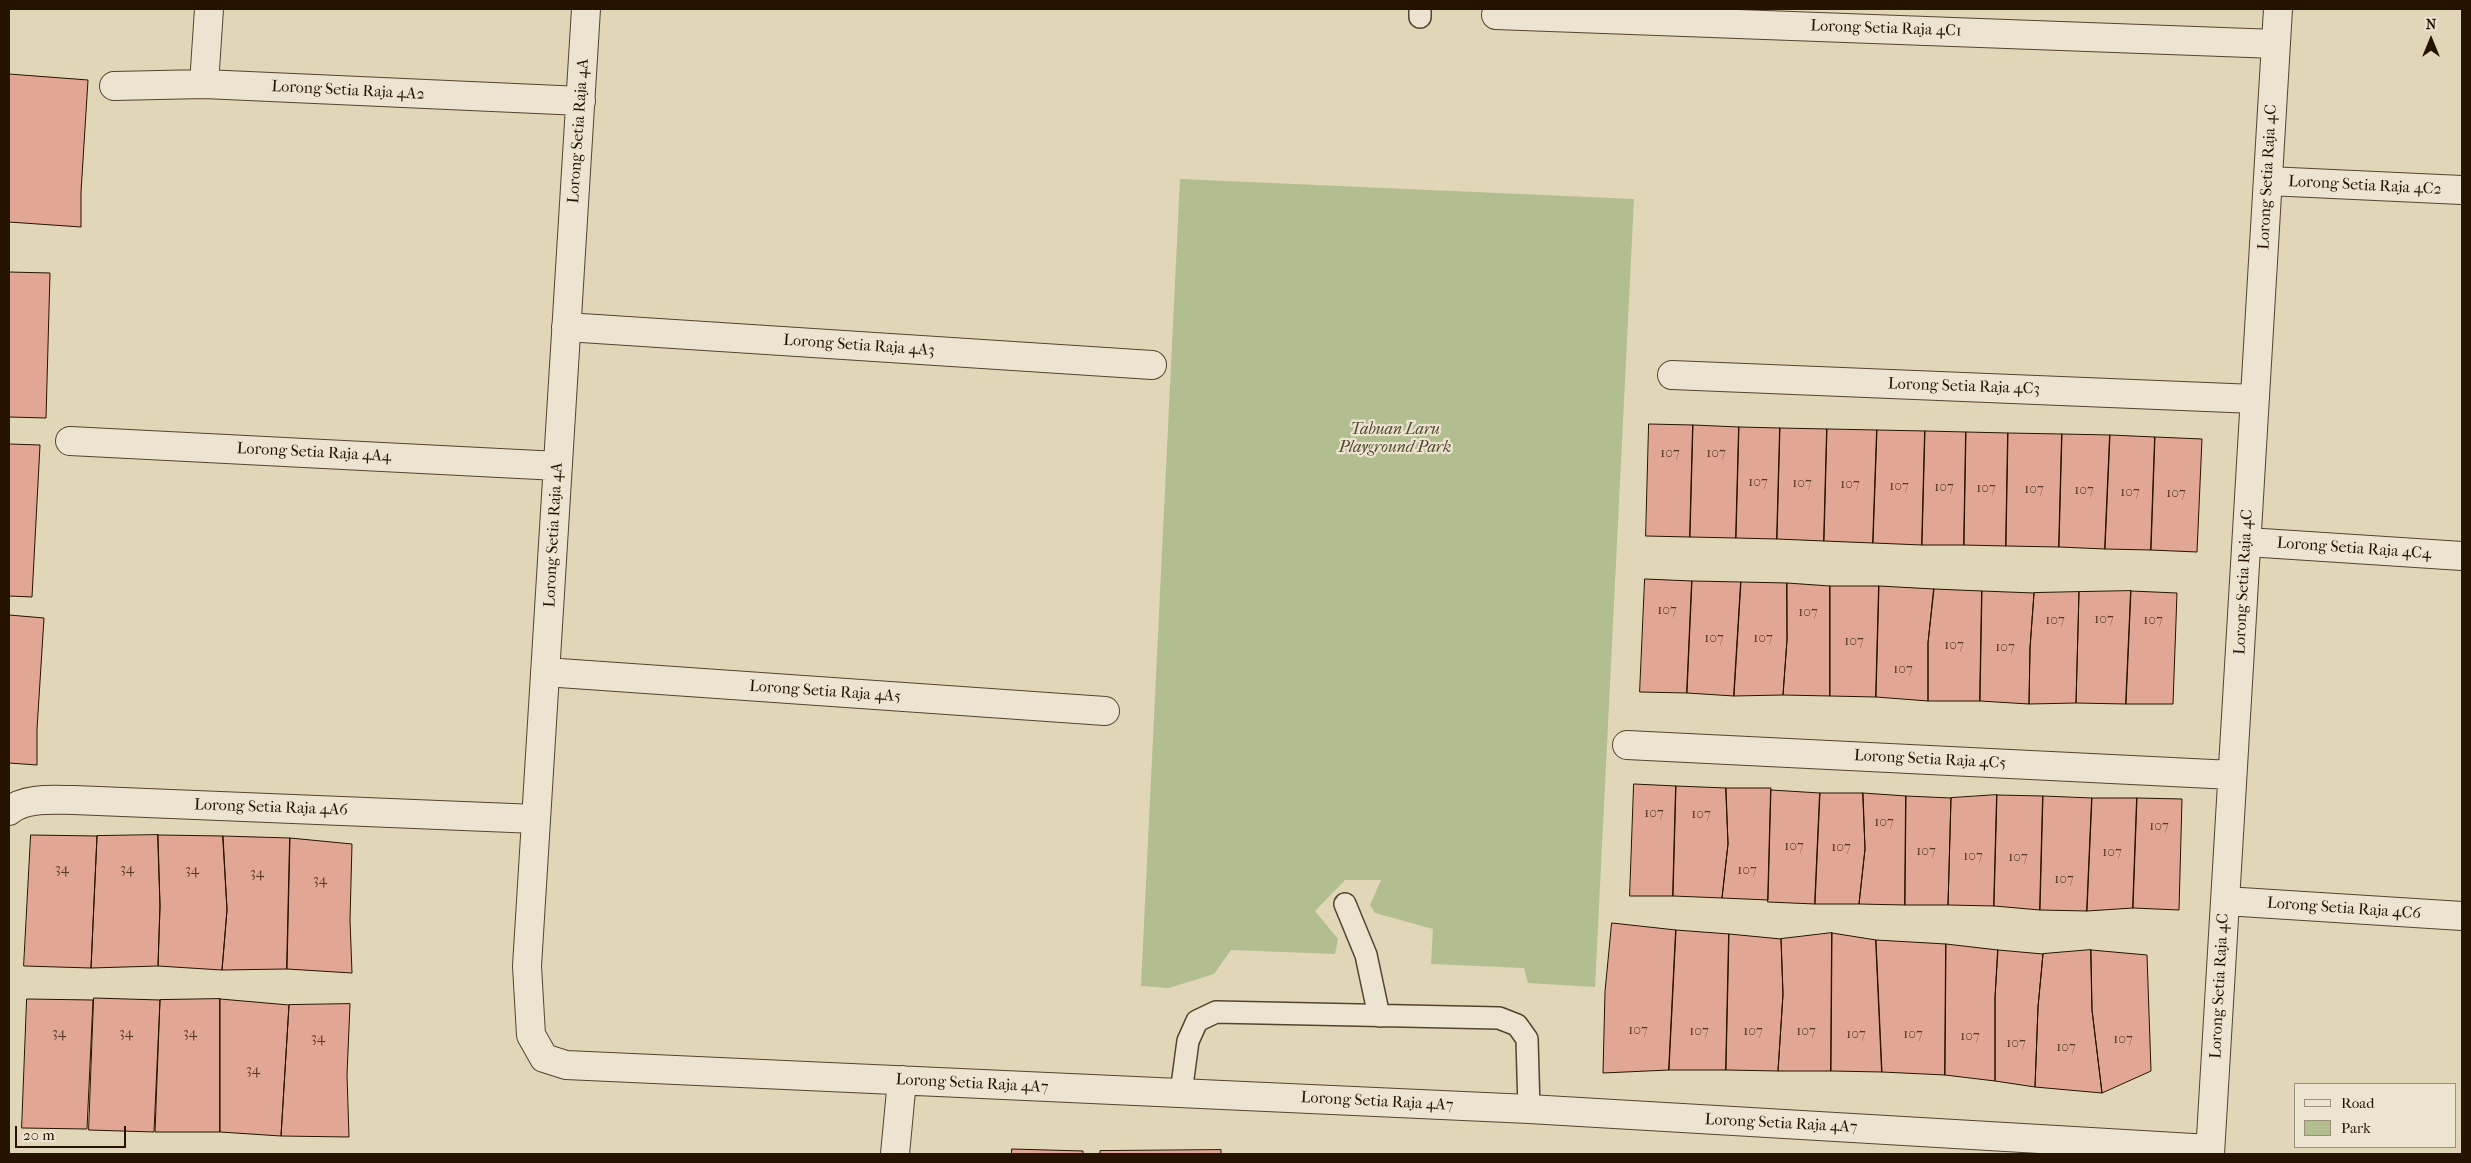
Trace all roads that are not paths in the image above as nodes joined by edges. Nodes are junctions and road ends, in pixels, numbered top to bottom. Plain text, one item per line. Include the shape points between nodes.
1 (209, 9) edge
2 (586, 9) edge
3 (2278, 9) edge
4 (1496, 15) dead end
5 (2276, 44) junction
6 (204, 84) junction
7 (114, 86) dead end
8 (581, 101) junction
9 (2268, 181) junction
10 (2462, 190) edge
11 (566, 327) junction
12 (1152, 365) dead end
13 (1672, 375) dead end
14 (2255, 399) junction
15 (70, 441) dead end
16 (558, 466) junction
17 (2247, 542) junction
18 (2462, 556) edge
19 (545, 672) junction
20 (1105, 711) dead end
21 (1627, 744) dead end
22 (2232, 775) junction
23 (9, 811) edge
24 (536, 819) junction
25 (2225, 901) junction
26 (1345, 904) dead end
27 (2462, 916) edge
28 (1379, 1016) junction
29 (544, 1058) joint
30 (902, 1080) junction
31 (1181, 1093) junction
32 (1529, 1109) junction
33 (2210, 1152) edge
34 (895, 1154) edge

1 - 6 street
2 - 8 street, Lorong Setia Raja 4A
3 - 5 street, Lorong Setia Raja 4C
4 - 5 street, Lorong Setia Raja 4C1
5 - 9 street, Lorong Setia Raja 4C
6 - 7 street, Lorong Setia Raja 4A2
6 - 8 street, Lorong Setia Raja 4A2
8 - 11 street, Lorong Setia Raja 4A
9 - 10 street, Lorong Setia Raja 4C2
9 - 14 street, Lorong Setia Raja 4C
11 - 12 street, Lorong Setia Raja 4A3
11 - 16 street, Lorong Setia Raja 4A
13 - 14 street, Lorong Setia Raja 4C3
14 - 17 street, Lorong Setia Raja 4C
15 - 16 street, Lorong Setia Raja 4A4
16 - 19 street, Lorong Setia Raja 4A
17 - 18 street, Lorong Setia Raja 4C4
17 - 22 street, Lorong Setia Raja 4C
19 - 20 street, Lorong Setia Raja 4A5
19 - 24 street, Lorong Setia Raja 4A
21 - 22 street, Lorong Setia Raja 4C5
22 - 25 street, Lorong Setia Raja 4C
23 - 24 street, Lorong Setia Raja 4A6 via 39,801 74,800
24 - 29 street, Lorong Setia Raja 4A via 527,966 531,1035
25 - 27 street, Lorong Setia Raja 4C6
25 - 33 street, Lorong Setia Raja 4C
26 - 28 lane via 1366,955
28 - 31 lane via 1216,1012 1197,1021 1188,1041
28 - 32 lane via 1499,1018 1517,1025 1527,1039
29 - 30 street, Lorong Setia Raja 4A7 via 566,1065
30 - 31 street, Lorong Setia Raja 4A7
30 - 34 street
31 - 32 street, Lorong Setia Raja 4A7
32 - 33 street, Lorong Setia Raja 4A7

